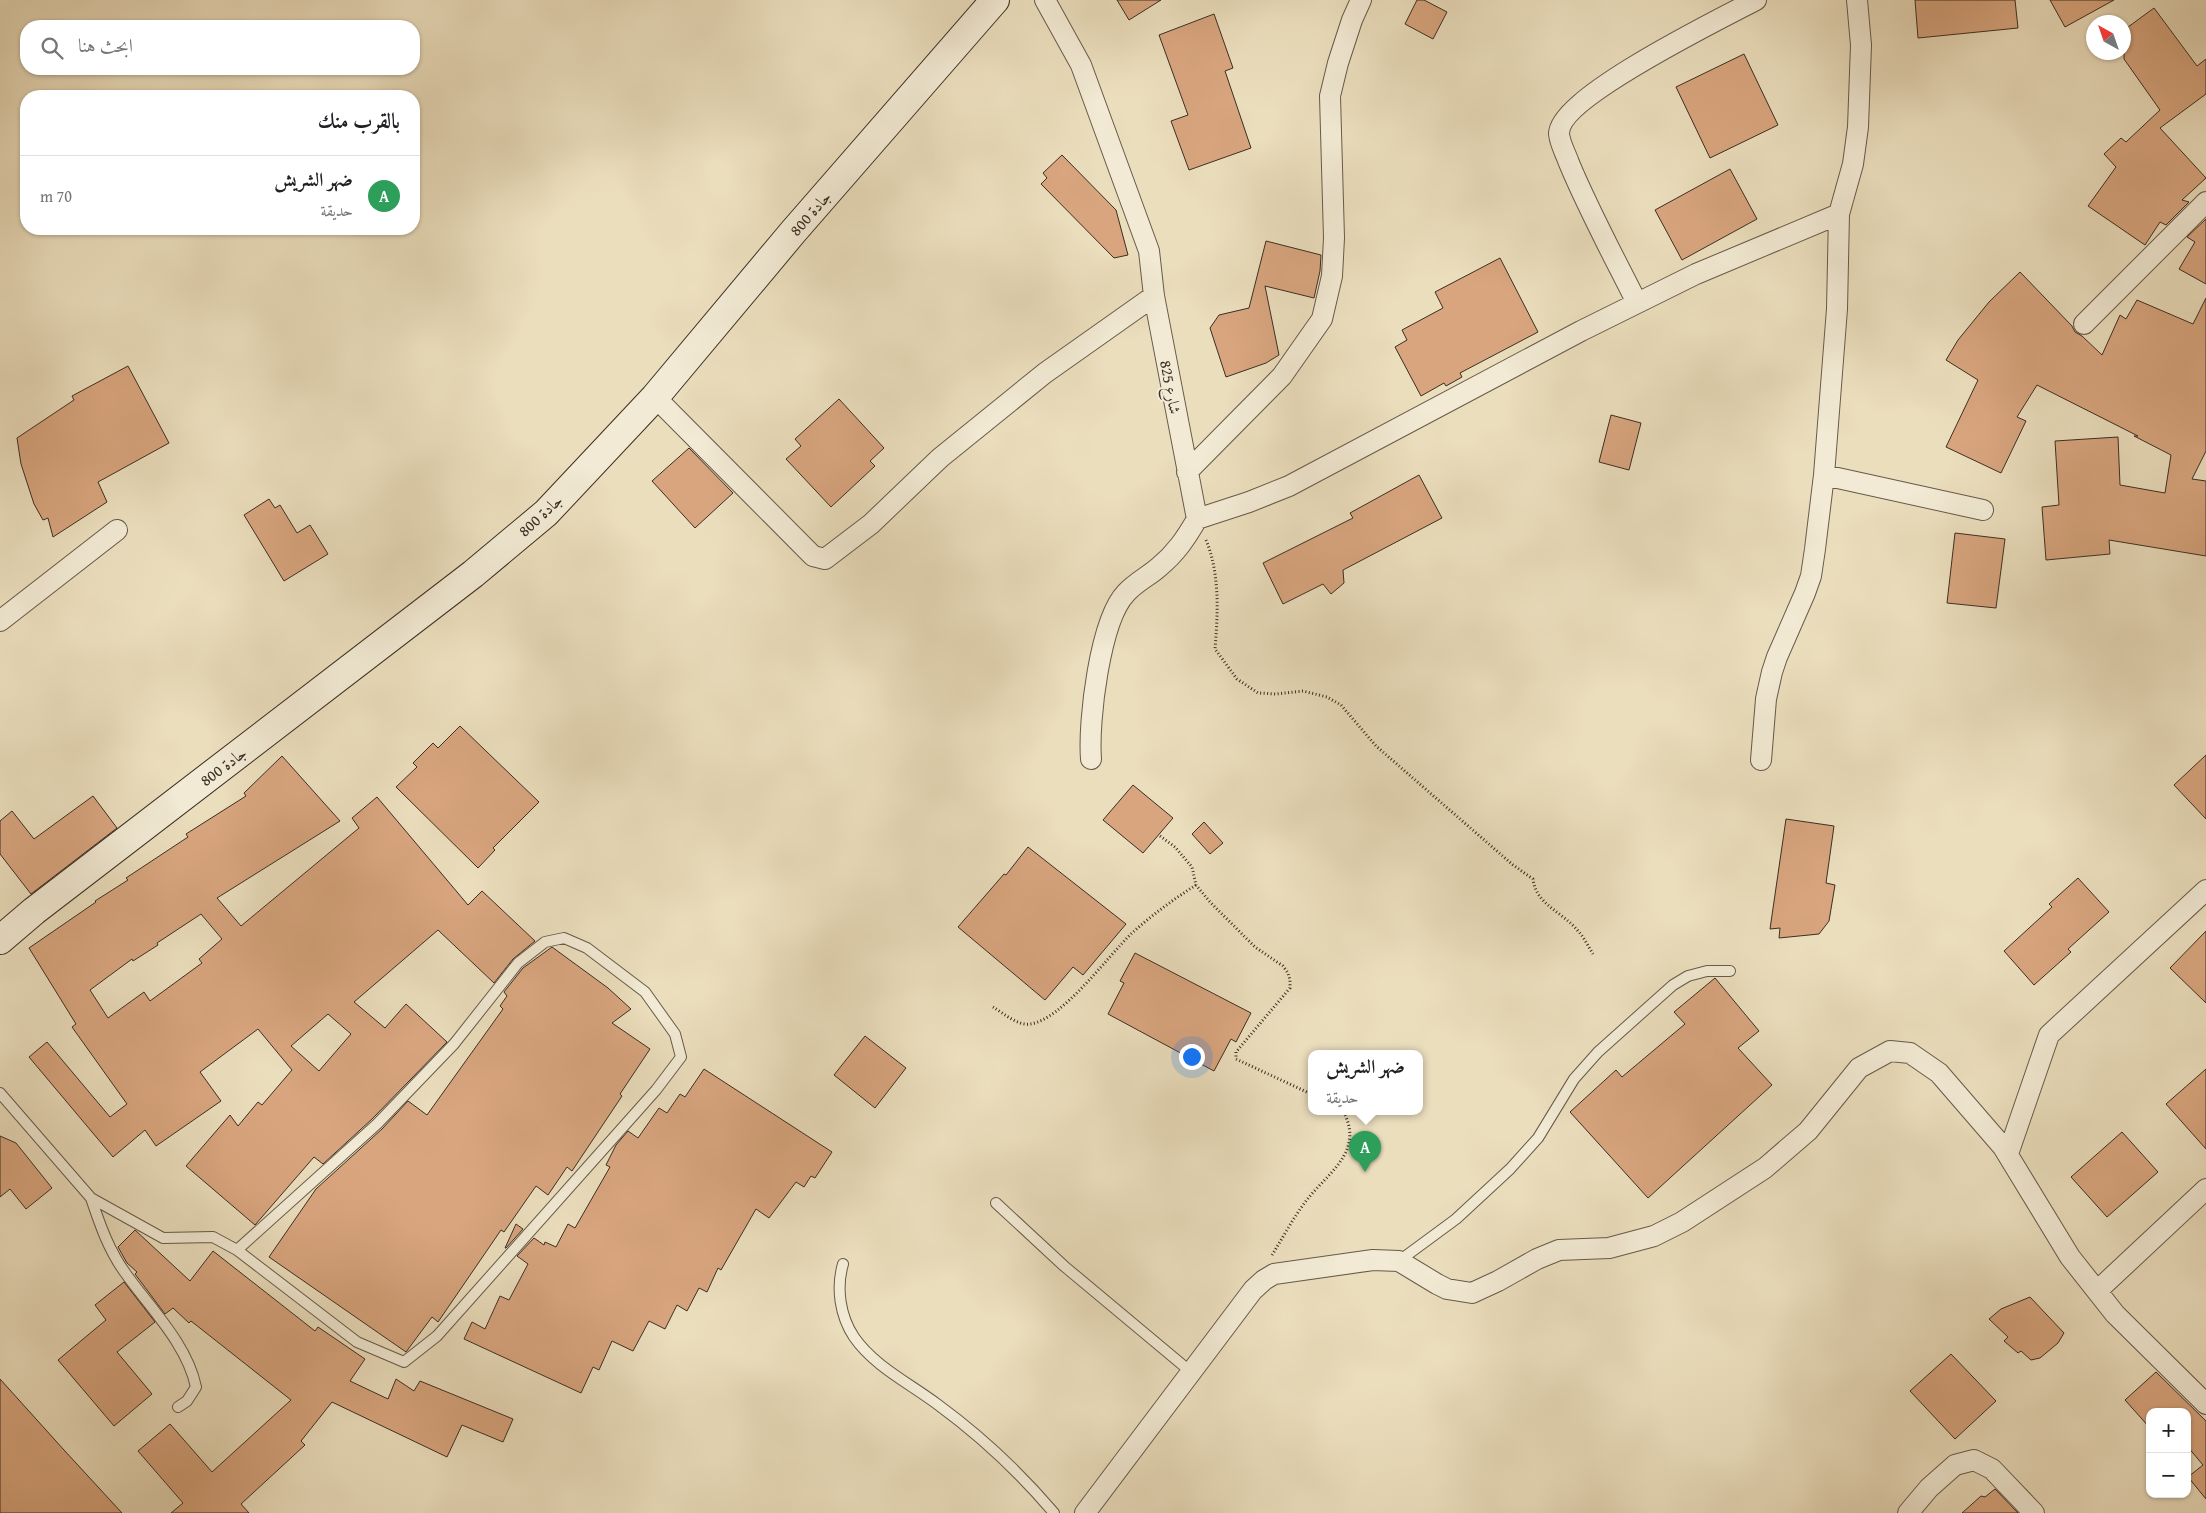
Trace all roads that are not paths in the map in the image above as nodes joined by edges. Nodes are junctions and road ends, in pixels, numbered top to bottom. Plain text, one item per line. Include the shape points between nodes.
1 (995, 0) edge
2 (1045, 0) edge
3 (1361, 0) edge
4 (1756, 0) edge
5 (1858, 0) edge
6 (2206, 202) edge
7 (1839, 214) junction
8 (1154, 296) junction
9 (1637, 303) junction
10 (2084, 324) dead end
11 (654, 397) junction
12 (1187, 472) junction
13 (1824, 475) junction
14 (1983, 510) dead end
15 (1197, 519) junction
16 (117, 530) dead end
17 (0, 622) edge
18 (1092, 759) dead end
19 (1761, 760) dead end
20 (2206, 890) edge
21 (0, 940) edge
22 (1730, 971) dead end
23 (0, 1093) edge
24 (2008, 1154) junction
25 (2204, 1195) edge
26 (91, 1198) junction
27 (996, 1203) dead end
28 (237, 1250) junction
29 (1399, 1260) junction
30 (843, 1264) dead end
31 (2096, 1291) junction
32 (1191, 1372) junction
33 (2206, 1404) edge
34 (178, 1407) dead end
35 (1054, 1513) edge
36 (1085, 1513) edge
37 (1908, 1513) edge
38 (2034, 1513) edge

1 - 11 main road, جادة 800
2 - 8 street, شارع 825 via 1081,65 1108,137 1149,251
3 - 12 street via 1338,63 1330,96 1334,238 1332,276 1322,319 1282,376
4 - 9 street via 1594,91 1574,108 1560,128 1561,143 1576,180
5 - 7 street via 1861,45 1858,127 1853,164
6 - 10 street
7 - 9 street via 1696,274
7 - 13 street via 1837,309
8 - 11 street via 1045,373 940,458 871,524 825,559 819,559 808,551
8 - 12 street, شارع 825
9 - 15 street via 1289,486
11 - 21 main road, جادة 800 via 546,513 474,574
12 - 15 street, شارع 825
13 - 14 street
13 - 19 street via 1811,576 1772,672 1766,699
15 - 18 street via 1183,544 1130,589 1117,608 1107,633 1098,675 1092,722
16 - 17 street
20 - 24 street via 2049,1035
22 - 29 lane via 1707,971 1673,984 1580,1072 1538,1138 1510,1169 1456,1219
23 - 26 lane
24 - 29 street via 1939,1073 1910,1053 1890,1052 1859,1068 1808,1132 1765,1168 1682,1222 1654,1236 1609,1248 1559,1250 1472,1293 1437,1284
24 - 31 street via 2070,1257
25 - 31 street
26 - 28 lane via 163,1238 213,1237
26 - 34 lane via 106,1243 172,1335 194,1377 196,1387 193,1394
27 - 32 lane via 1064,1266
28 - 28 lane via 357,1342 404,1362 437,1336 656,1090 681,1058 674,1034 645,992 587,948 564,938 545,942 518,963 454,1044 377,1124
29 - 32 street via 1373,1260 1274,1274 1253,1290
30 - 35 lane via 839,1278 842,1310 854,1336 865,1350 968,1429
31 - 33 street
32 - 36 street
37 - 38 street via 1955,1465 1974,1460 1992,1469

